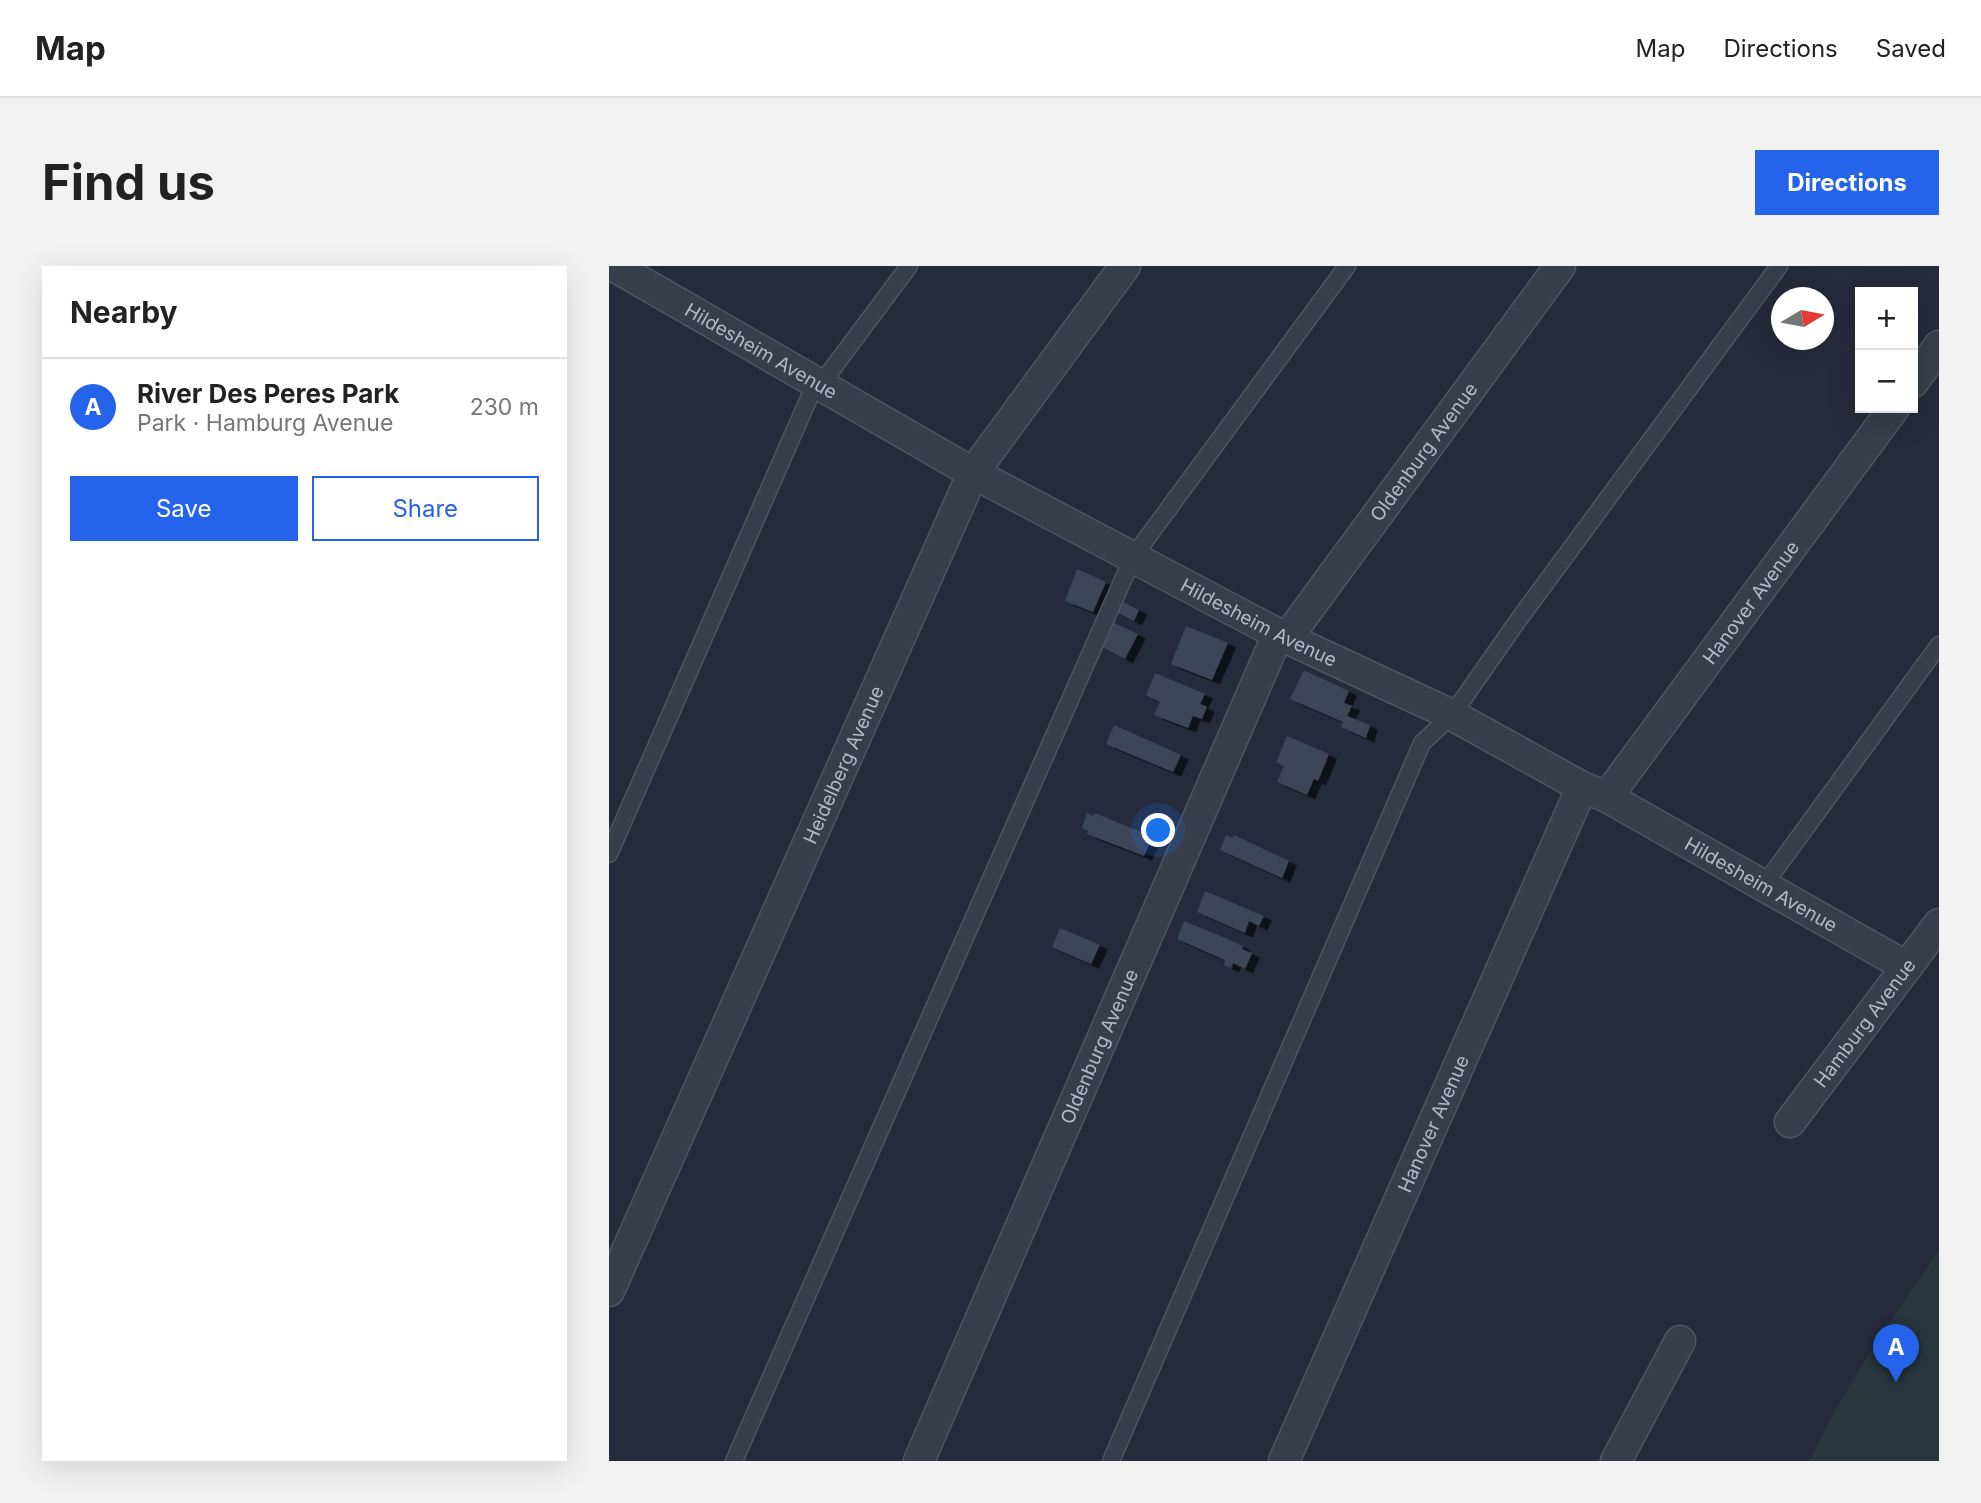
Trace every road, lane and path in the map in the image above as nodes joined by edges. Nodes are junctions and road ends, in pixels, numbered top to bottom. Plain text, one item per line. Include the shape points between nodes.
1 (614, 266) edge
2 (909, 266) edge
3 (1125, 266) edge
4 (1347, 266) edge
5 (1560, 266) edge
6 (1779, 266) edge
7 (1939, 346) edge
8 (1918, 375) edge
9 (818, 383) junction
10 (1890, 413) edge
11 (973, 472) junction
12 (1133, 557) junction
13 (1282, 636) junction
14 (1939, 645) edge
15 (1452, 715) junction
16 (1595, 792) junction
17 (609, 854) edge
18 (1764, 885) junction
19 (1939, 924) edge
20 (1907, 967) junction
21 (1790, 1122) dead end
22 (609, 1291) edge
23 (1680, 1341) dead end
24 (734, 1461) edge
25 (919, 1461) edge
26 (1111, 1461) edge
27 (1284, 1461) edge
28 (1616, 1461) edge

1 - 9 street, Hildesheim Avenue
2 - 9 lane
3 - 11 street, Heidelberg Avenue
4 - 12 lane
5 - 13 street, Oldenburg Avenue
6 - 15 lane
7 - 8 street
9 - 11 street, Hildesheim Avenue
9 - 17 lane
10 - 16 street, Hanover Avenue
11 - 12 street, Hildesheim Avenue
11 - 22 street, Heidelberg Avenue
12 - 13 street, Hildesheim Avenue
12 - 24 lane
13 - 15 street, Hildesheim Avenue
13 - 25 street, Oldenburg Avenue
14 - 18 lane
15 - 16 street, Hildesheim Avenue
15 - 26 lane via 1422,743
16 - 18 street, Hildesheim Avenue
16 - 27 street, Hanover Avenue
18 - 20 street, Hildesheim Avenue
19 - 20 street, Hamburg Avenue
20 - 21 street, Hamburg Avenue
23 - 28 street

